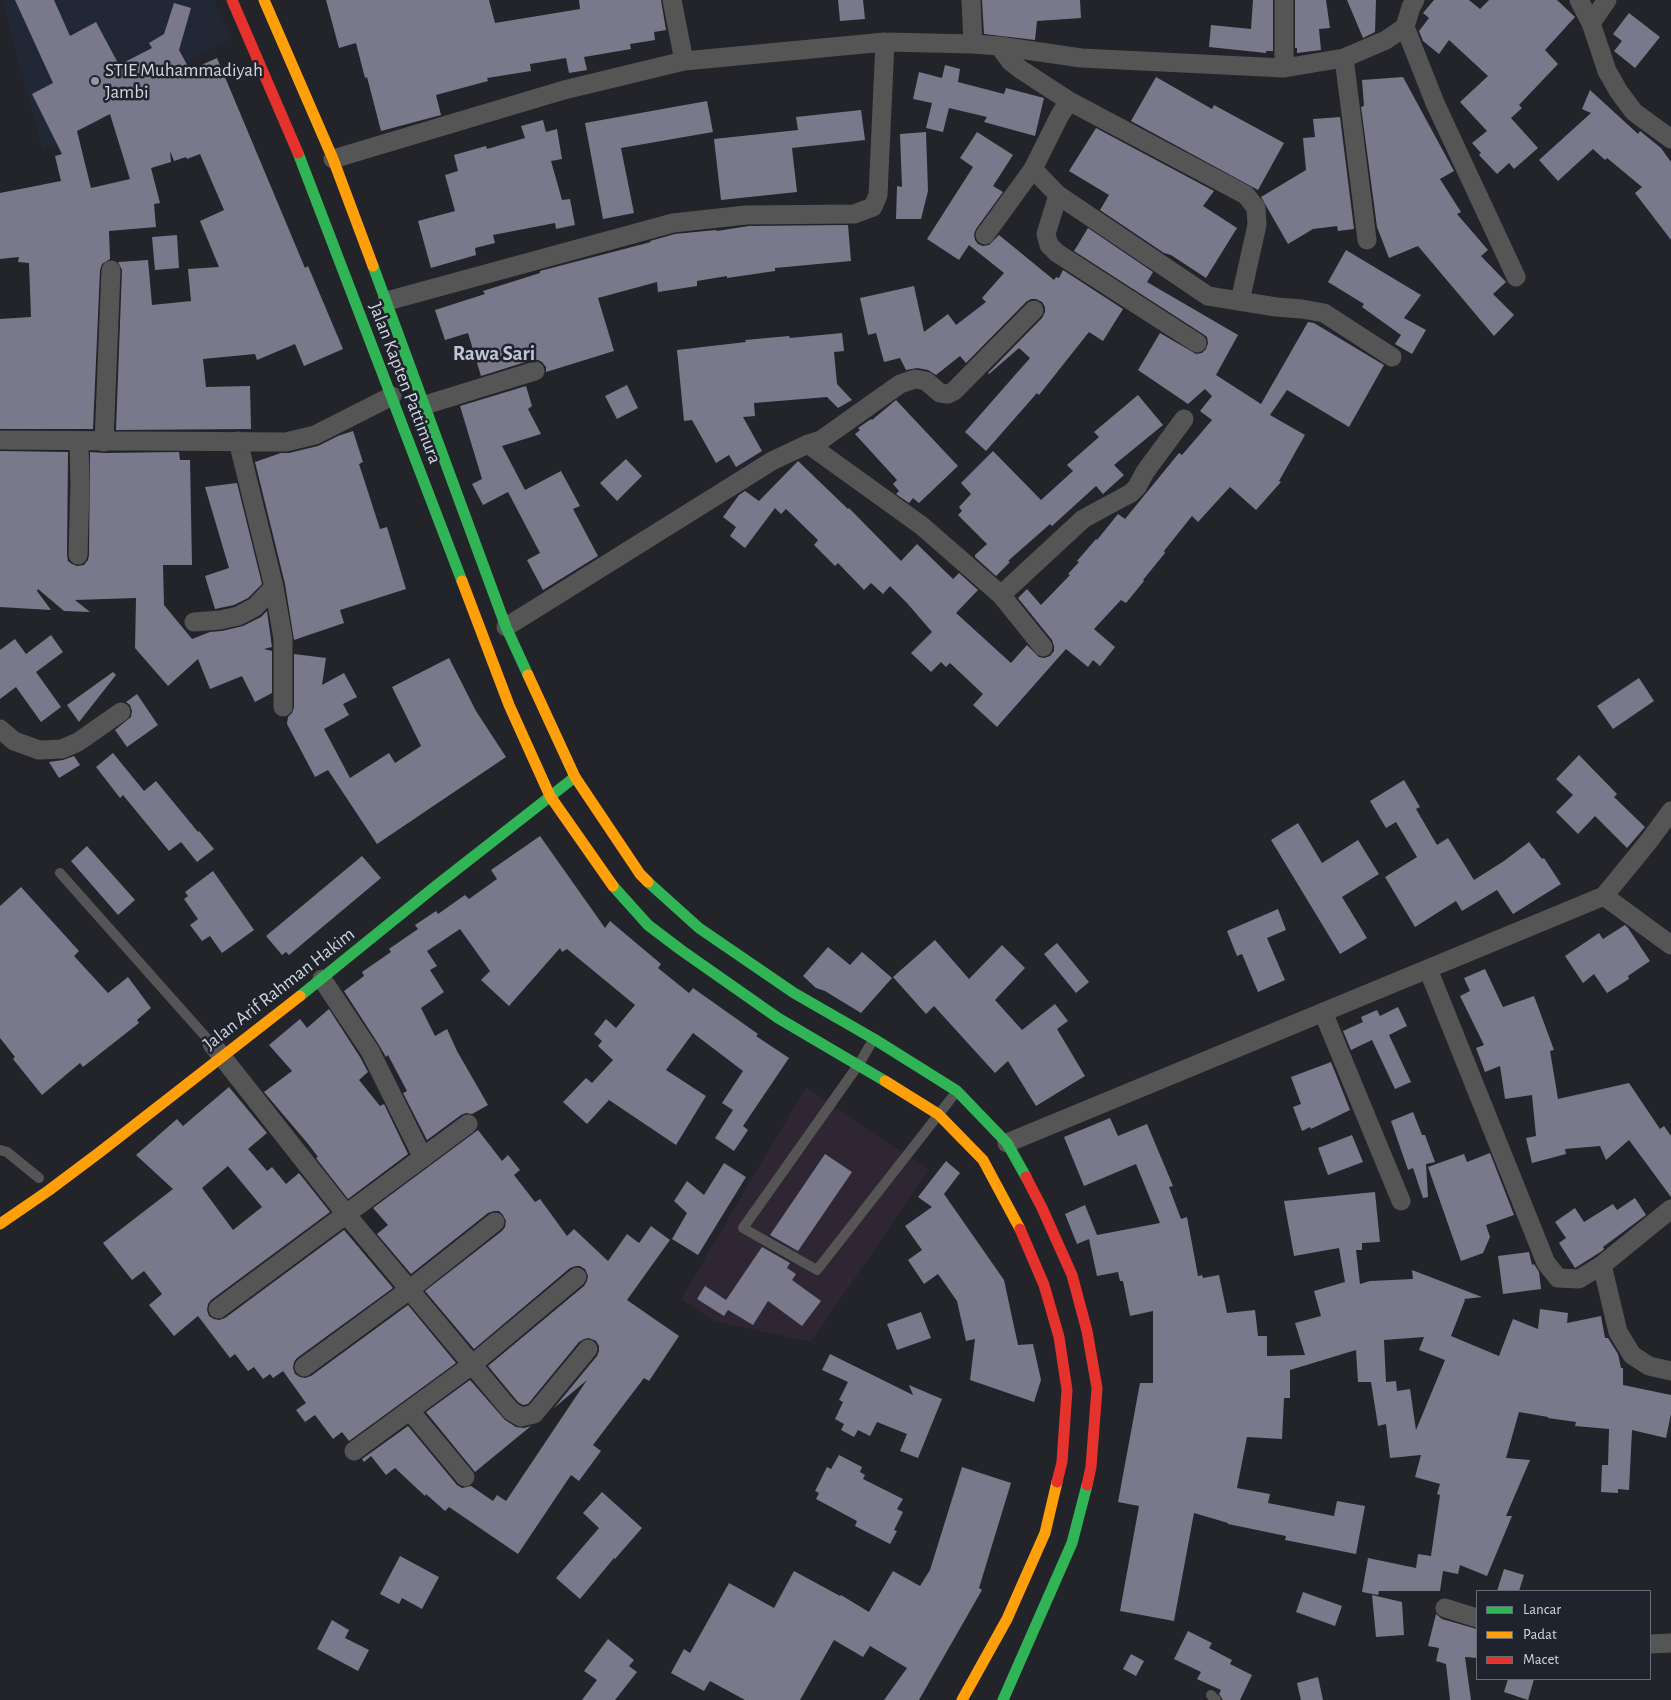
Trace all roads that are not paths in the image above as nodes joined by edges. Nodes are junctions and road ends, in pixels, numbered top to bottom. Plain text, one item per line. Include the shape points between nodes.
1 (232, 0) edge
2 (264, 0) edge
3 (672, 0) edge
4 (971, 0) edge
5 (1284, 0) edge
6 (1415, 0) edge
7 (1580, 0) edge
8 (1607, 0) edge
9 (1591, 23) junction
10 (1405, 26) junction
11 (885, 42) junction
12 (973, 44) junction
13 (999, 46) junction
14 (1344, 58) junction
15 (684, 61) junction
16 (1284, 68) junction
17 (1069, 101) junction
18 (1671, 139) edge
19 (333, 160) junction
20 (1033, 169) junction
21 (1058, 195) junction
22 (985, 235) dead end
23 (1368, 240) dead end
24 (111, 270) dead end
25 (1516, 277) dead end
26 (386, 301) junction
27 (1240, 301) junction
28 (1034, 310) dead end
29 (1197, 343) dead end
30 (1392, 357) dead end
31 (535, 371) dead end
32 (392, 396) junction
33 (425, 405) junction
34 (1184, 419) dead end
35 (0, 440) edge
36 (238, 441) junction
37 (79, 442) junction
38 (104, 442) junction
39 (808, 444) junction
40 (78, 555) dead end
41 (274, 587) junction
42 (1000, 595) junction
43 (194, 622) dead end
44 (506, 627) junction
45 (1043, 647) dead end
46 (283, 707) dead end
47 (121, 712) dead end
48 (0, 729) edge
49 (561, 768) junction
50 (575, 777) junction
51 (538, 784) junction
52 (550, 796) junction
53 (1671, 811) edge
54 (60, 873) dead end
55 (1604, 896) junction
56 (1671, 945) edge
57 (1428, 969) junction
58 (322, 979) junction
59 (1323, 1012) junction
60 (874, 1039) junction
61 (214, 1047) junction
62 (859, 1064) junction
63 (957, 1091) junction
64 (938, 1114) junction
65 (468, 1124) dead end
66 (1007, 1143) junction
67 (0, 1150) edge
68 (423, 1158) junction
69 (39, 1178) dead end
70 (1401, 1200) dead end
71 (1671, 1209) edge
72 (346, 1214) junction
73 (495, 1222) dead end
74 (0, 1224) edge
75 (1602, 1265) junction
76 (577, 1277) dead end
77 (409, 1290) junction
78 (218, 1309) dead end
79 (588, 1349) dead end
80 (473, 1364) junction
81 (304, 1367) dead end
82 (1671, 1371) edge
83 (410, 1411) junction
84 (354, 1451) dead end
85 (465, 1476) dead end
86 (1445, 1608) dead end
87 (1476, 1618) edge
88 (1671, 1643) edge
89 (1651, 1644) edge
90 (962, 1700) edge
91 (1002, 1700) edge

1 - 32 main road, Jalan Kapten Pattimura via 306,170
2 - 19 main road, Jalan Kapten Pattimura
3 - 15 street
4 - 12 street
5 - 16 street
6 - 10 street
7 - 9 street
8 - 9 street
9 - 18 street via 1607,71 1619,92 1634,112
10 - 14 street via 1386,40
10 - 25 street via 1434,103
11 - 12 street
11 - 15 street
11 - 26 street via 878,195 873,206 854,214 746,215 673,223
12 - 13 street
13 - 16 street via 1081,58
13 - 17 street via 1020,69
14 - 16 street
14 - 23 street
15 - 19 street via 564,90
17 - 20 street
17 - 27 street via 1246,195 1256,208 1257,225
19 - 26 main road, Jalan Kapten Pattimura
20 - 21 street
20 - 22 street
21 - 27 street via 1208,296
21 - 29 street via 1046,234 1049,245
24 - 38 street
26 - 33 main road, Jalan Kapten Pattimura
27 - 30 street via 1324,313
28 - 39 street via 954,391 940,393 926,381 915,379 900,384 821,440
31 - 33 street
32 - 36 street via 315,435 286,442
32 - 51 main road, Jalan Kapten Pattimura
33 - 44 main road, Jalan Kapten Pattimura
34 - 42 street via 1131,493 1083,520
35 - 37 street
36 - 38 street
36 - 41 street
37 - 38 street
37 - 40 street
39 - 42 street via 922,526
39 - 44 street via 772,461
41 - 43 street via 254,607 238,616
41 - 46 street via 283,638
42 - 45 street
44 - 49 main road, Jalan Kapten Pattimura
47 - 48 street via 78,742 62,749 39,750 14,741
49 - 50 main road, Jalan Kapten Pattimura
49 - 51 main road
50 - 52 main road, Jalan Arif Rahman Hakim
50 - 60 main road, Jalan Kapten Pattimura via 640,874 699,928 794,993
51 - 52 main road, Jalan Kapten Pattimura
52 - 58 main road, Jalan Arif Rahman Hakim
52 - 62 main road, Jalan Kapten Pattimura via 618,893 648,925 778,1018
53 - 55 street
54 - 61 lane
55 - 56 street
55 - 57 street
57 - 59 street
57 - 75 street via 1546,1263 1558,1278 1580,1279
58 - 61 main road, Jalan Arif Rahman Hakim
58 - 68 street via 370,1051
59 - 66 street
59 - 70 street
60 - 62 lane
60 - 63 main road, Jalan Kapten Pattimura
61 - 72 street
61 - 74 main road, Jalan Arif Rahman Hakim via 63,1180
62 - 64 main road, Jalan Kapten Pattimura
62 - 64 lane via 743,1228 817,1270
63 - 64 lane
63 - 66 main road, Jalan Kapten Pattimura
64 - 90 main road, Jalan Kapten Pattimura via 983,1160 1016,1221 1044,1285 1059,1337 1068,1390 1062,1462 1045,1533 1007,1619
65 - 68 street
66 - 91 main road, Jalan Kapten Pattimura via 1042,1208 1072,1275 1087,1331 1096,1388 1091,1466 1072,1543
67 - 69 lane
68 - 72 street
71 - 75 street
72 - 77 street
72 - 78 street
73 - 77 street
75 - 82 street via 1618,1332 1632,1355 1649,1366
76 - 80 street
77 - 80 street
77 - 81 street
79 - 80 street via 534,1414 521,1417 511,1411
80 - 83 street
83 - 84 street
83 - 85 street
86 - 87 street
88 - 89 street

